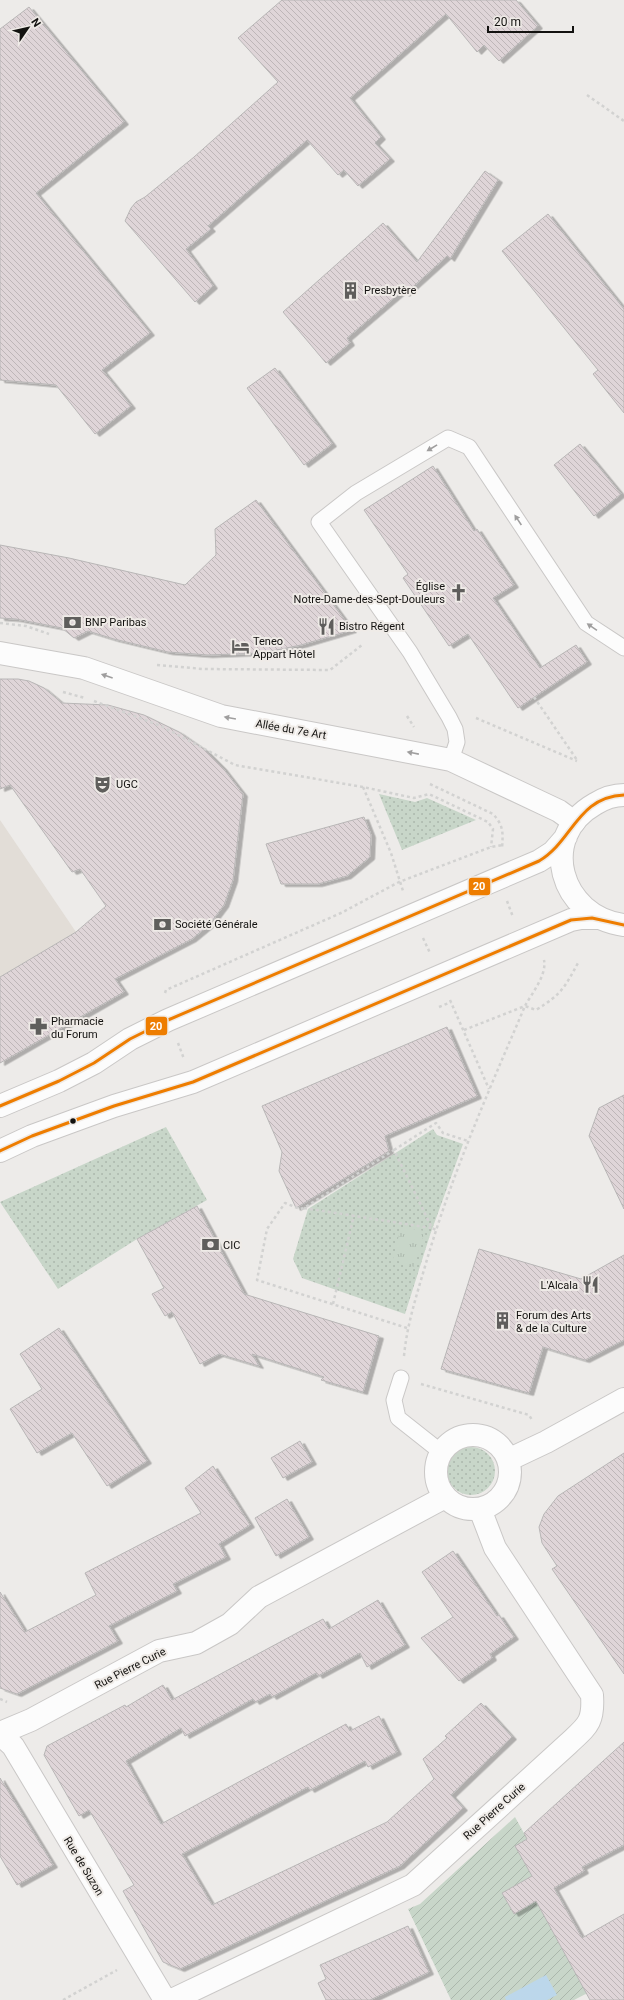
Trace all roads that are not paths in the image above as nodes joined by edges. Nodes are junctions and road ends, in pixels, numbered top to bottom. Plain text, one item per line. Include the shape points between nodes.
1 (624, 648) edge
2 (0, 654) edge
3 (451, 760) junction
4 (624, 795) edge
5 (570, 830) junction
6 (596, 918) junction
7 (624, 925) edge
8 (0, 1106) edge
9 (0, 1150) edge
10 (401, 1378) road end
11 (624, 1399) edge
12 (442, 1452) junction
13 (508, 1460) junction
14 (445, 1497) junction
15 (480, 1509) junction
16 (0, 1734) edge
17 (164, 2000) edge
18 (172, 2000) edge

1 -> 3 lane via 586,623 469,447 448,438 356,493 319,522 410,652 449,717 455,729 457,742
3 -> 2 street, Allée du 7e Art via 221,716 84,668
3 - 5 street, Allée du 7e Art via 559,811
4 - 5 street via 603,800 587,809
5 - 6 street via 562,851 564,879 581,907
5 - 8 street via 553,852 539,861 168,1020 59,1081
6 - 7 street via 611,924
6 - 9 street via 571,920 441,978 193,1082 114,1106
10 - 12 lane via 394,1400 398,1418
11 - 13 street
12 - 13 street via 459,1437 483,1436 494,1441
12 - 14 street via 437,1463 436,1475
13 - 15 street via 508,1485 502,1496
14 - 15 street via 455,1505 467,1509
14 - 16 street, Rue Pierre Curie via 259,1597 230,1624 196,1643 159,1651
15 - 18 street, Rue Pierre Curie via 495,1548 586,1683 592,1695 592,1718 584,1729 414,1885
16 - 17 street, Rue de Suzon via 13,1746

